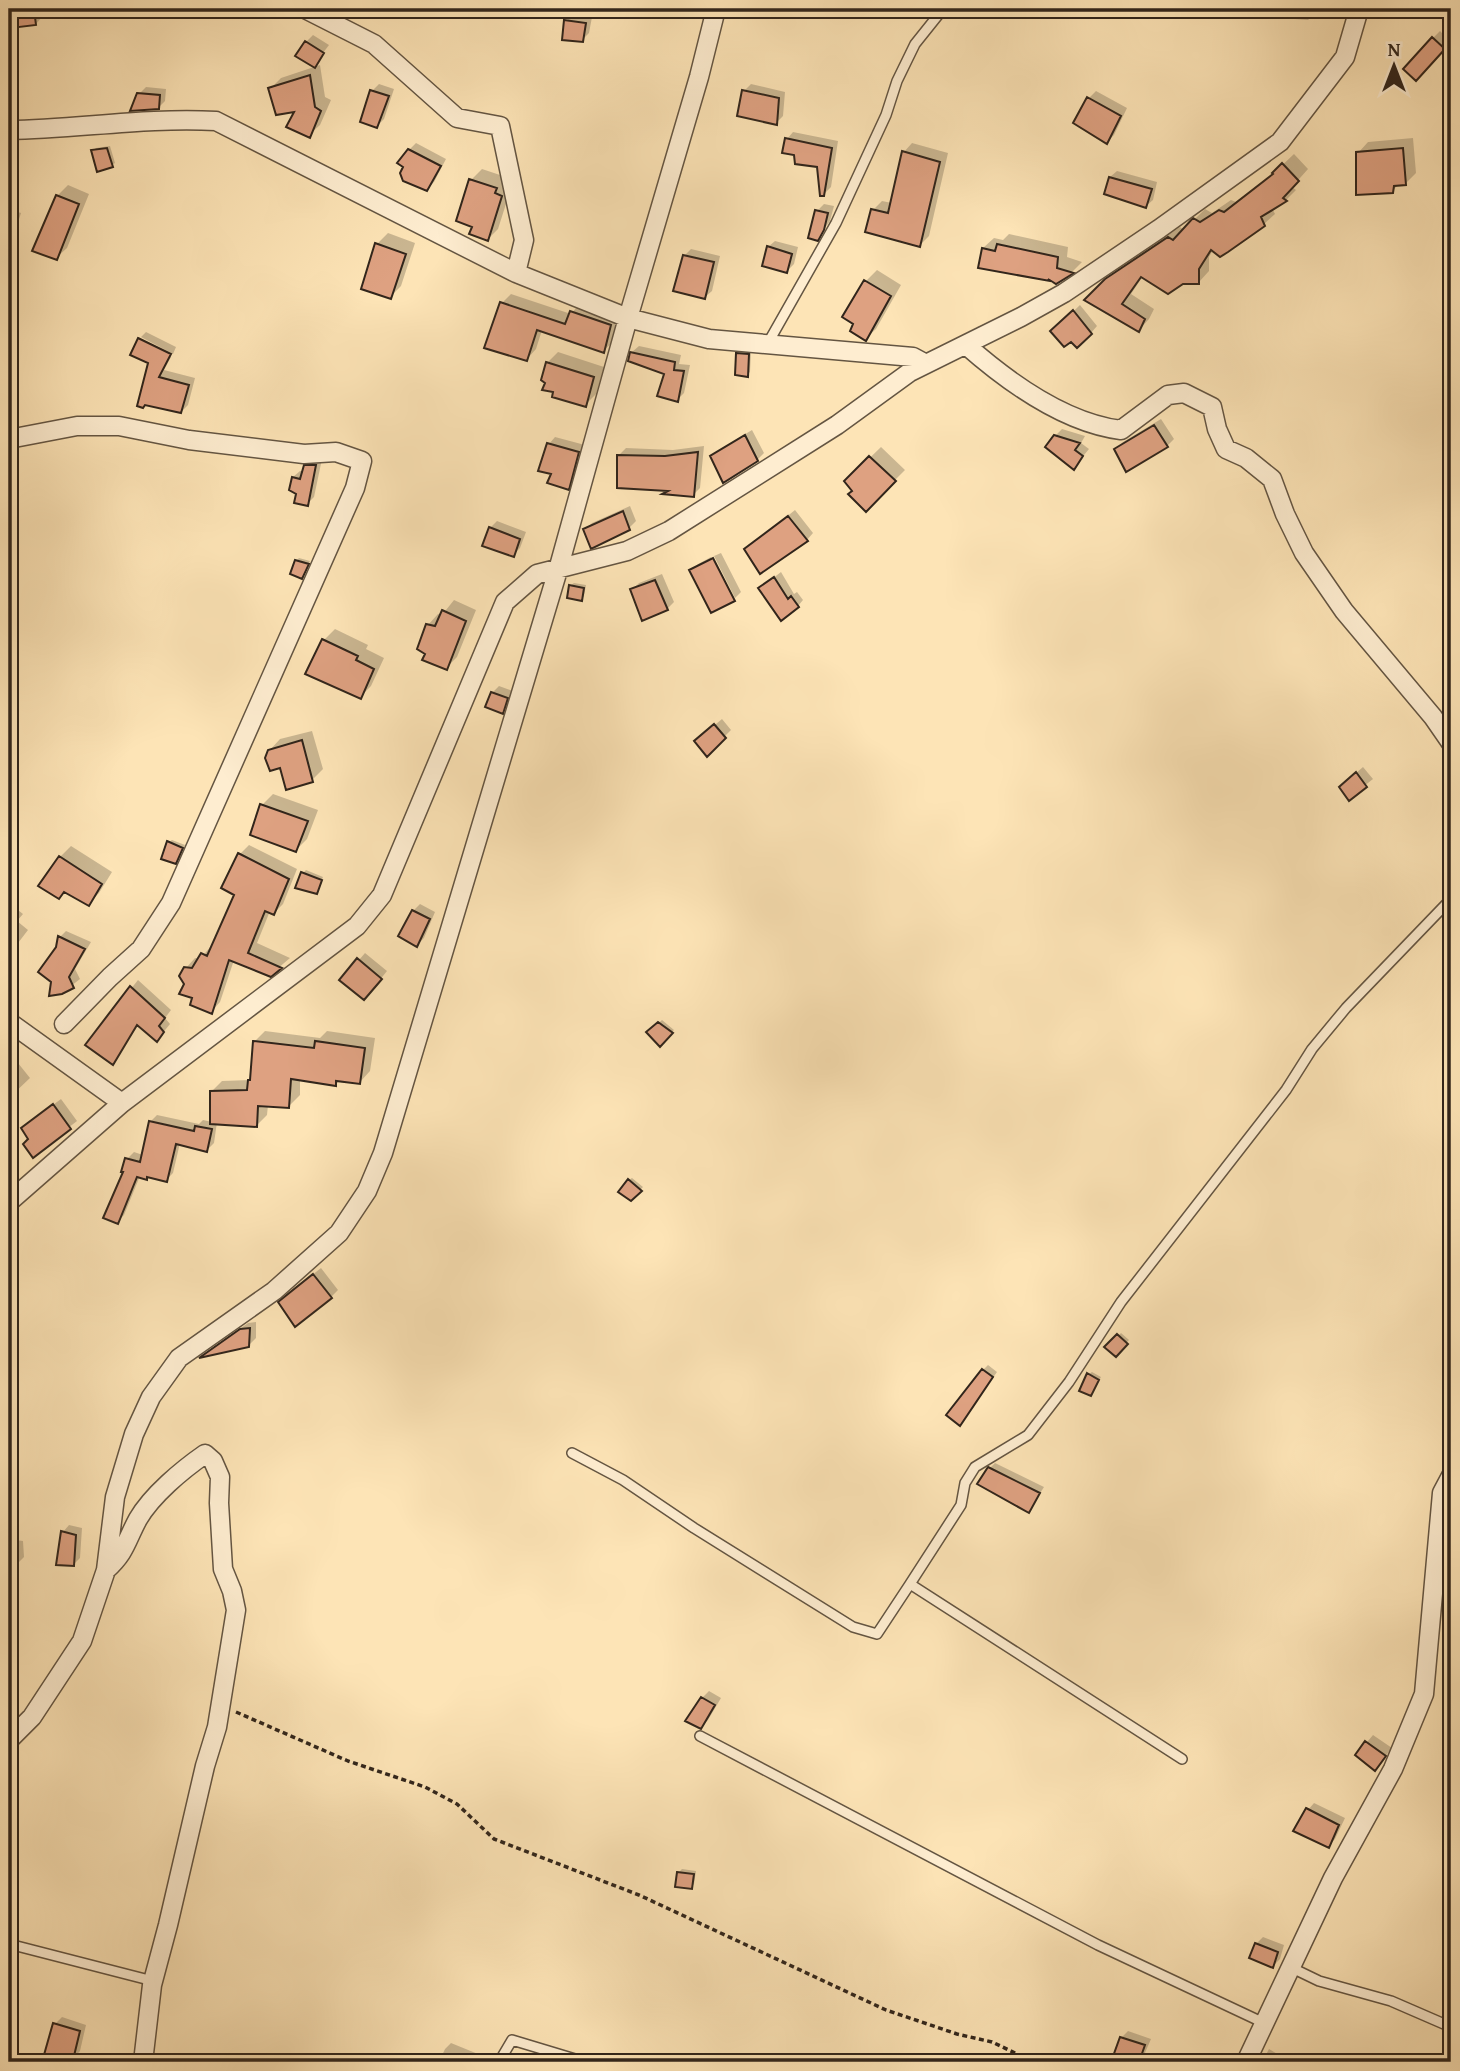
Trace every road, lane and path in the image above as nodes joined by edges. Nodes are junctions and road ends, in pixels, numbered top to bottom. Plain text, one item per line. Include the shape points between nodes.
1 (305, 9) edge
2 (716, 9) edge
3 (943, 9) edge
4 (1359, 9) edge
5 (9, 130) edge
6 (516, 273) junction
7 (628, 318) junction
8 (768, 344) junction
9 (966, 345) junction
10 (926, 364) junction
11 (9, 439) edge
12 (558, 570) junction
13 (1451, 743) edge
14 (1451, 899) edge
15 (9, 1022) edge
16 (64, 1024) dead end
17 (122, 1103) junction
18 (9, 1202) edge
19 (572, 1453) dead end
20 (1451, 1476) edge
21 (106, 1570) junction
22 (910, 1584) junction
23 (221, 1706) junction
24 (700, 1737) dead end
25 (9, 1740) edge
26 (1182, 1759) dead end
27 (9, 1944) edge
28 (1290, 1966) junction
29 (153, 1981) junction
30 (1264, 2023) junction
31 (1451, 2027) edge
32 (143, 2062) edge
33 (499, 2062) edge
34 (585, 2062) edge
35 (1034, 2062) edge
36 (1246, 2062) edge

1 - 6 street via 374,44 457,118 500,126 524,240
2 - 7 street
3 - 8 lane via 915,44 836,223
4 - 9 street via 1345,57 1280,142 1064,293
5 - 6 street via 174,119 215,121
6 - 7 street
7 - 8 street via 709,339
7 - 12 street
8 - 10 street via 913,357
9 - 10 street
9 - 13 street via 993,369 1065,415 1104,428 1121,430 1168,395 1184,393 1212,407 1226,449 1272,479 1304,553 1344,611
10 - 12 street via 669,531 627,551
11 - 16 street via 77,426 119,426 303,454 337,452 362,461 350,500 172,903 141,949
12 - 17 street via 537,574 505,601 382,895 357,926
12 - 21 street via 395,1113 367,1191 339,1233 307,1264 179,1358 150,1396 115,1497
14 - 22 lane via 1346,1007 1312,1049 1286,1090 1121,1302 1028,1435 975,1467 965,1483 961,1505
15 - 17 street
17 - 18 street
19 - 22 lane via 623,1480 853,1627 877,1634
20 - 28 street via 1442,1493 1424,1694 1394,1769
21 - 23 street via 121,1557 139,1517 179,1472 205,1454 213,1461 220,1477 223,1569 236,1610
21 - 25 street via 82,1641 32,1717
22 - 26 lane
23 - 29 street
23 - 35 path via 425,1787 457,1804 494,1839 661,1905 886,2010 992,2042
24 - 30 lane via 1098,1945
27 - 29 lane
28 - 30 street
28 - 31 lane via 1319,1981 1391,2001
29 - 32 street
30 - 36 street
33 - 34 lane via 512,2040

